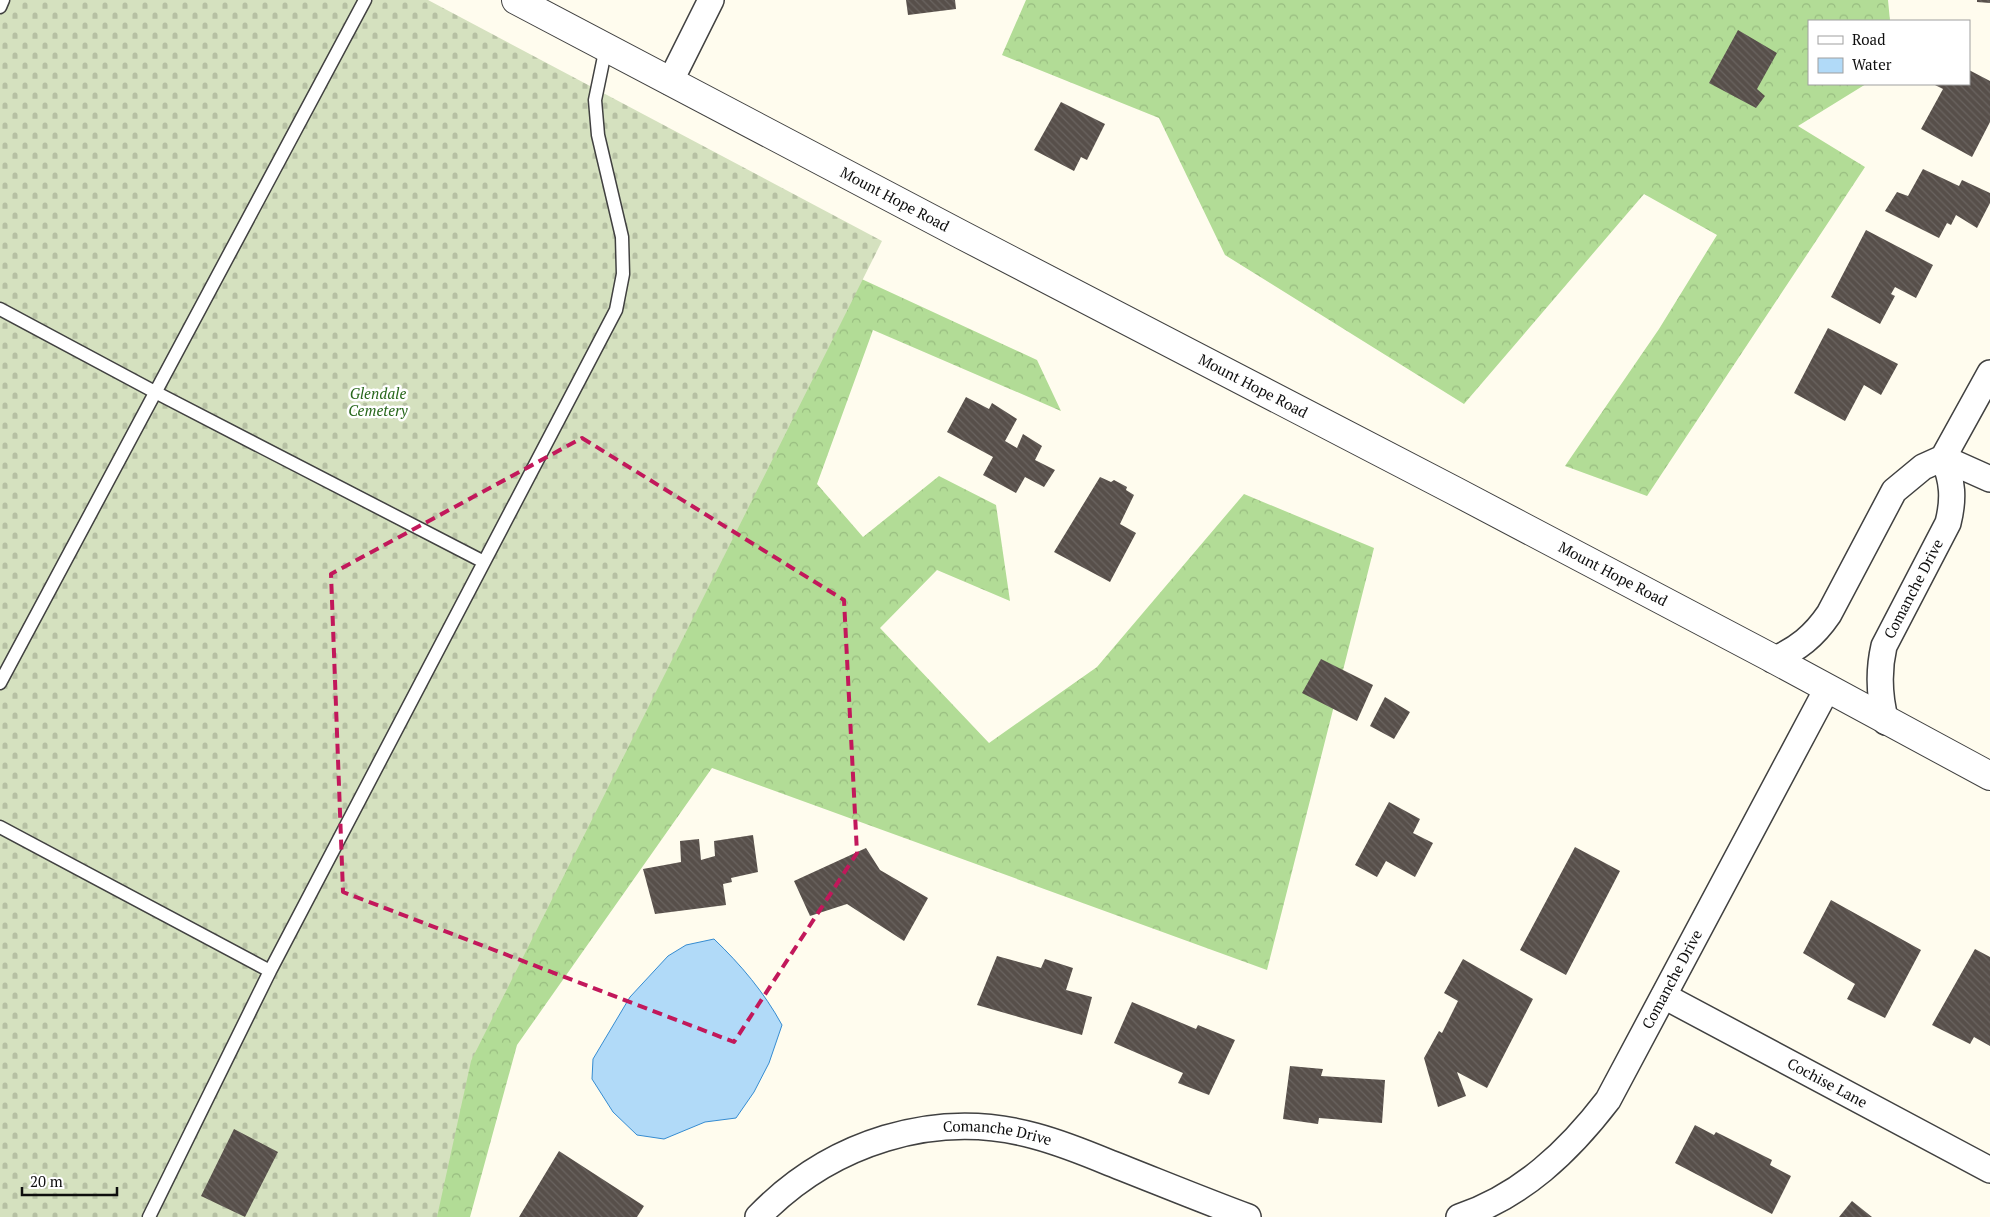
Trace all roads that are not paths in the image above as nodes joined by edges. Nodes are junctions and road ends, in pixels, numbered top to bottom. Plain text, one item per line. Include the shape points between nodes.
1 (4, 0) edge
2 (365, 0) edge
3 (516, 0) edge
4 (711, 0) edge
5 (0, 6) edge
6 (606, 47) junction
7 (670, 82) junction
8 (0, 309) edge
9 (1990, 373) edge
10 (155, 392) junction
11 (1943, 458) junction
12 (1990, 478) edge
13 (484, 562) junction
14 (1774, 660) junction
15 (0, 683) edge
16 (1827, 688) junction
17 (1886, 722) junction
18 (1990, 776) edge
19 (0, 827) edge
20 (270, 972) junction
21 (1664, 996) junction
22 (1990, 1170) edge
23 (149, 1217) edge
24 (758, 1217) edge
25 (1248, 1217) edge
26 (1459, 1217) edge

1 - 5 lane
2 - 10 lane
3 - 6 street, Mount Hope Road
4 - 7 street
6 - 7 street, Mount Hope Road
6 - 13 lane via 596,100 598,135 622,237 622,288 616,310
7 - 14 street, Mount Hope Road
8 - 10 lane
9 - 11 street
10 - 13 lane
10 - 15 lane
11 - 12 street
11 - 14 street via 1923,467 1894,491 1820,627 1807,641
11 - 17 street, Comanche Drive via 1950,475 1953,505 1948,523 1884,646 1879,685
13 - 20 lane
14 - 16 street, Mount Hope Road
16 - 17 street, Mount Hope Road
16 - 21 street, Comanche Drive
17 - 18 street, Mount Hope Road
19 - 20 lane
20 - 23 lane
21 - 22 street, Cochise Lane
21 - 26 street, Comanche Drive via 1608,1100 1585,1130 1530,1180 1498,1200
24 - 25 street, Comanche Drive via 802,1178 865,1144 898,1134 967,1126 1043,1138

